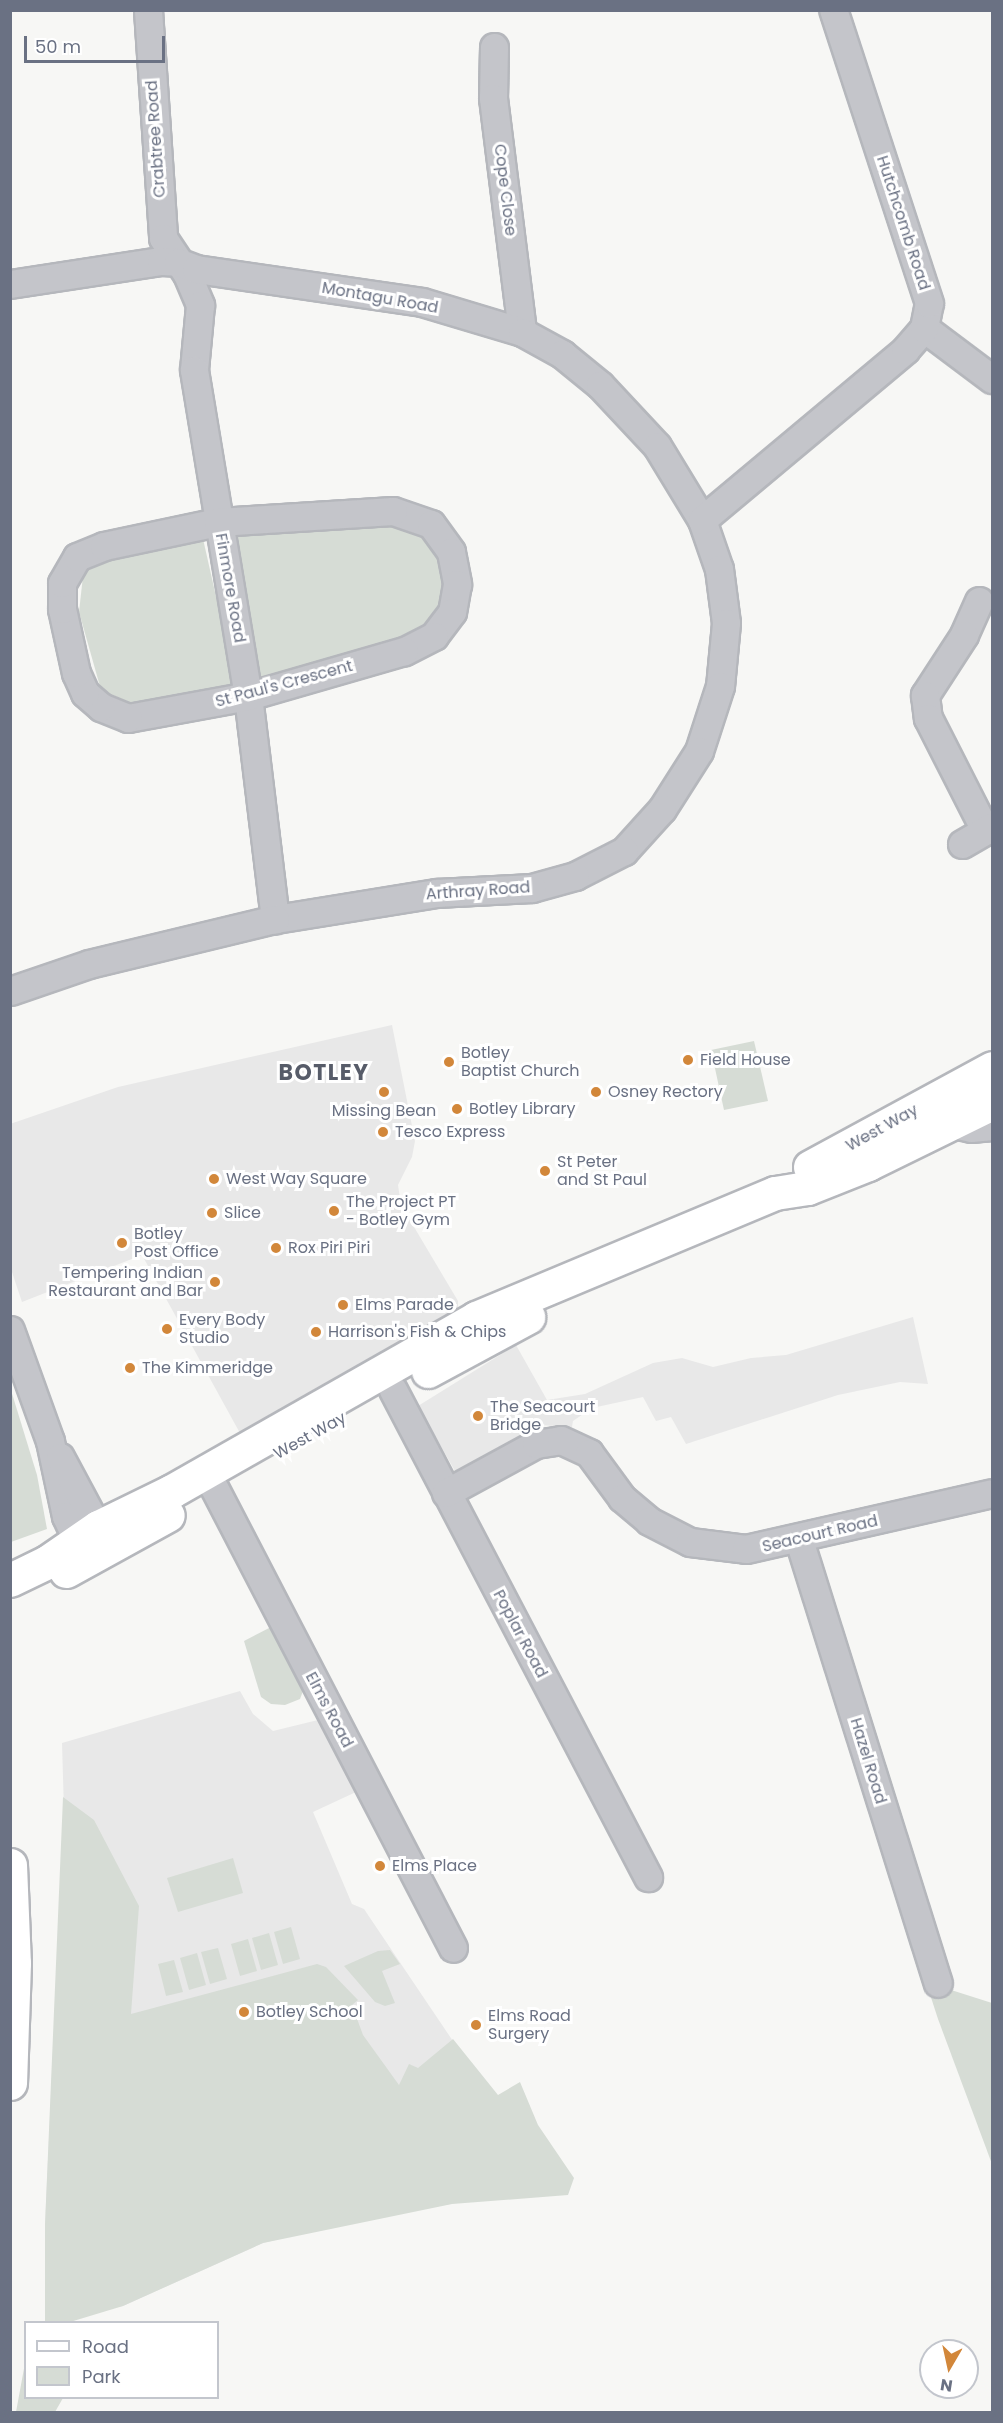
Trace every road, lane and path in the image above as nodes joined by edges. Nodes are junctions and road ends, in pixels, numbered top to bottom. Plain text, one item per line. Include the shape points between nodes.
1 (148, 10) edge
2 (833, 10) edge
3 (494, 47) dead end
4 (178, 262) junction
5 (10, 284) edge
6 (924, 328) junction
7 (522, 332) junction
8 (993, 379) edge
9 (702, 520) junction
10 (218, 522) junction
11 (979, 602) dead end
12 (248, 696) junction
13 (989, 829) edge
14 (962, 844) dead end
15 (275, 919) junction
16 (10, 991) edge
17 (993, 1068) edge
18 (993, 1103) edge
19 (954, 1124) junction
20 (993, 1126) edge
21 (775, 1193) junction
22 (605, 1267) junction
23 (10, 1330) edge
24 (393, 1390) junction
25 (211, 1480) junction
26 (446, 1493) junction
27 (993, 1493) edge
28 (799, 1540) junction
29 (93, 1544) junction
30 (10, 1580) edge
31 (10, 1596) edge
32 (10, 1865) edge
33 (648, 1877) dead end
34 (453, 1948) dead end
35 (938, 1983) dead end
36 (10, 2083) edge

1 - 4 street, Crabtree Road via 163,238
2 - 6 street, Hutchcomb Road via 929,303
3 - 7 street, Cope Close via 494,98
4 - 5 street, Montagu Road via 161,261
4 - 7 street, Montagu Road via 196,269 422,302
4 - 10 street, Finmore Road via 200,305 194,370
6 - 8 street
6 - 9 street via 905,350
7 - 9 street, Montagu Road via 562,354 600,385 657,446
9 - 15 street, Arthray Road via 719,569 726,623 720,686 699,751 662,809 624,850 575,876 532,888 436,893
10 - 12 street, Finmore Road
10 - 12 street, St Paul's Crescent via 104,546 77,557 62,583 62,609 75,673 85,693 101,707 128,718
10 - 12 street, St Paul's Crescent via 393,511 431,524 451,552 457,584 452,612 434,636 404,651
11 - 13 street via 964,635 925,695 928,718
12 - 15 street, Finmore Road
13 - 14 street
15 - 16 street, Arthray Road via 89,964
17 - 21 main road, West Way via 799,1173
18 - 19 main road, West Way
19 - 20 street, West Way via 971,1128
19 - 21 main road, West Way via 808,1188
21 - 22 main road, West Way
22 - 24 main road, West Way via 544,1308
22 - 25 main road, West Way via 476,1318
23 - 29 street via 50,1441 66,1516
24 - 25 main road, West Way
24 - 26 street, Poplar Road
25 - 29 main road, West Way
25 - 34 street, Elms Road
26 - 28 street, Seacourt Road via 536,1444 561,1440 588,1453 622,1498 650,1521 690,1542 746,1549
26 - 33 street, Poplar Road
27 - 28 street, Seacourt Road
28 - 35 street, Hazel Road
29 - 30 main road, West Way
29 - 31 main road, West Way
32 - 36 main road via 14,1940

